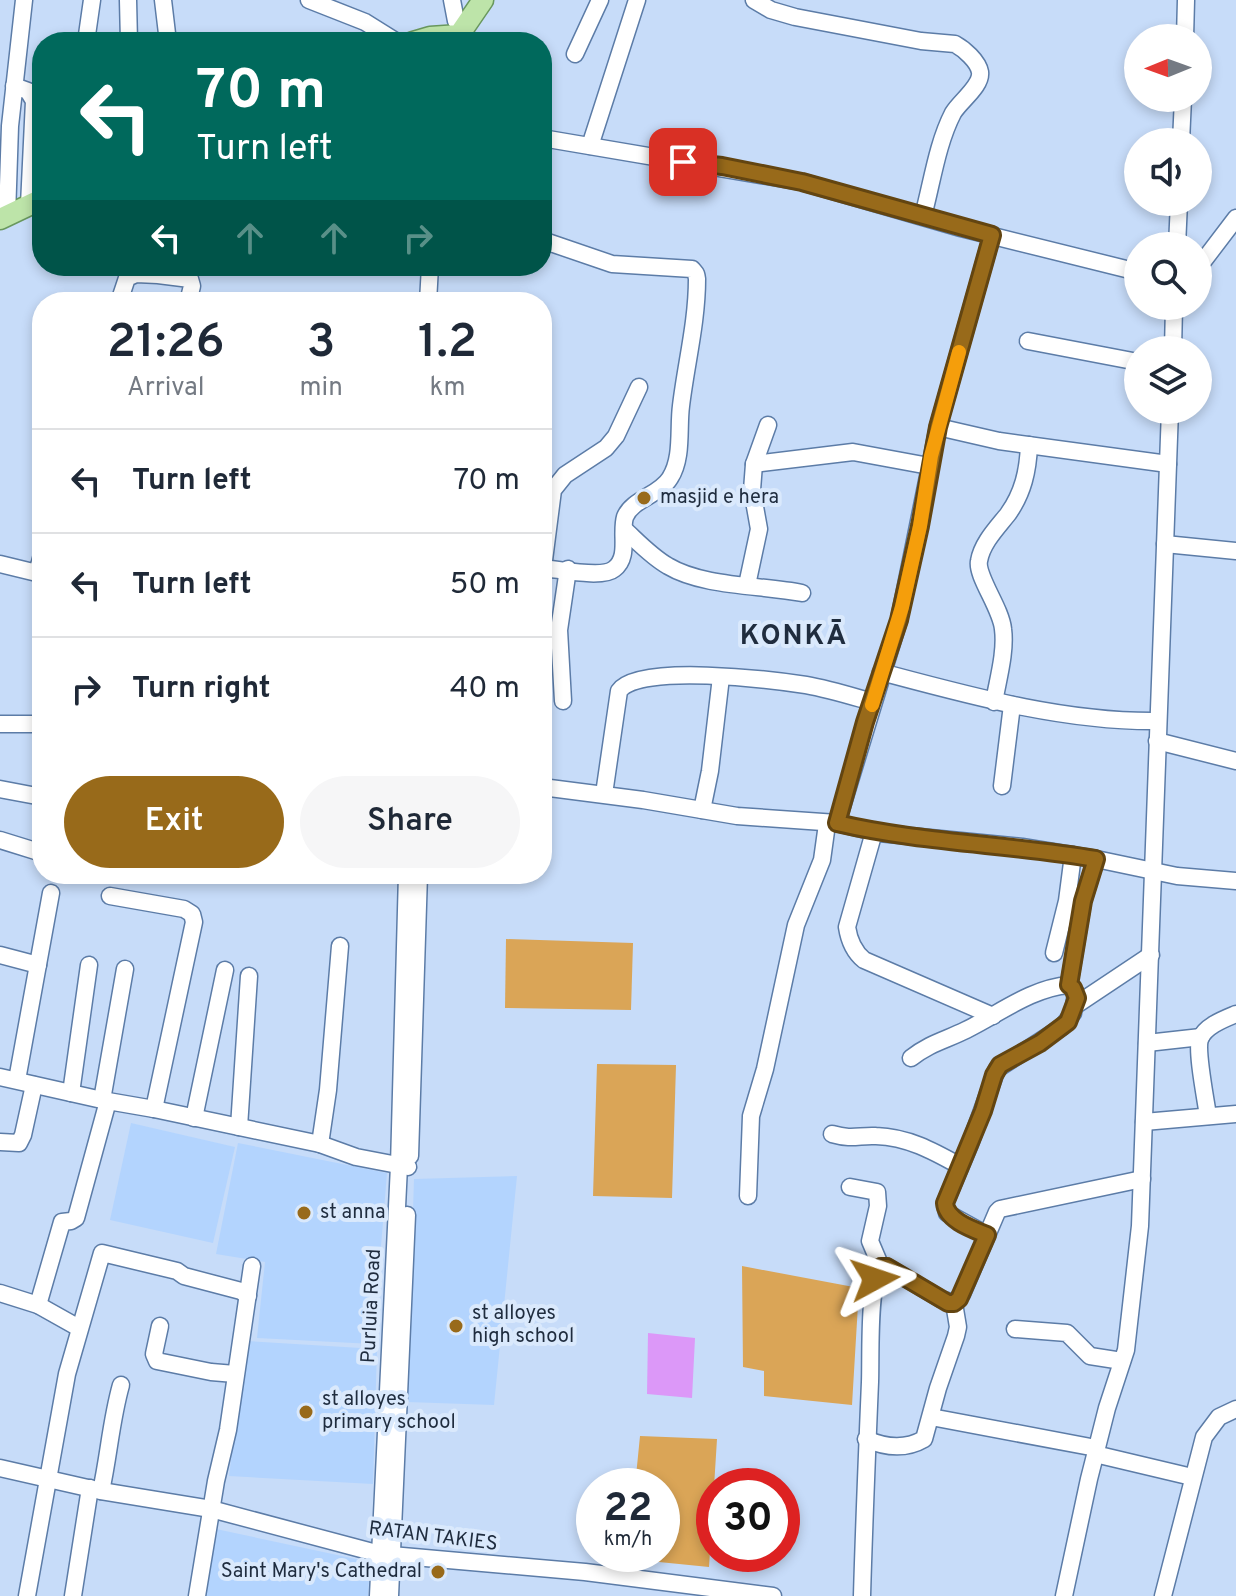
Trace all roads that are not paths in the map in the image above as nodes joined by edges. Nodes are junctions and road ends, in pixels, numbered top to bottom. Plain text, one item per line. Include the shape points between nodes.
1 (24, 0) edge
2 (92, 0) edge
3 (128, 0) edge
4 (163, 0) edge
5 (309, 0) edge
6 (452, 0) edge
7 (469, 0) edge
8 (483, 0) edge
9 (600, 0) edge
10 (637, 0) edge
11 (754, 0) edge
12 (1186, 0) edge
13 (1185, 24) edge
14 (87, 32) edge
15 (129, 32) edge
16 (167, 32) edge
17 (381, 32) edge
18 (453, 32) edge
19 (454, 32) edge
20 (456, 32) edge
21 (575, 54) dead end
22 (9, 93) edge
23 (32, 98) edge
24 (552, 140) edge
25 (590, 146) junction
26 (32, 204) edge
27 (923, 216) junction
28 (3, 217) edge
29 (1236, 218) edge
30 (992, 235) junction
31 (552, 243) edge
32 (1212, 250) edge
33 (1124, 268) edge
34 (166, 276) edge
35 (190, 292) edge
36 (1028, 341) dead end
37 (1124, 359) edge
38 (639, 387) dead end
39 (1169, 424) edge
40 (768, 425) dead end
41 (938, 427) junction
42 (1029, 445) junction
43 (754, 464) junction
44 (1168, 464) junction
45 (929, 466) junction
46 (552, 498) edge
47 (625, 530) junction
48 (1165, 544) junction
49 (1236, 551) edge
50 (0, 564) edge
51 (552, 568) edge
52 (568, 569) junction
53 (32, 572) edge
54 (747, 585) junction
55 (802, 593) dead end
56 (881, 672) junction
57 (721, 677) junction
58 (563, 701) dead end
59 (872, 702) junction
60 (994, 702) junction
61 (1012, 705) junction
62 (1157, 721) junction
63 (0, 724) edge
64 (32, 724) edge
65 (1157, 741) junction
66 (1236, 761) edge
67 (1002, 786) dead end
68 (552, 788) edge
69 (0, 789) edge
70 (604, 794) junction
71 (32, 795) edge
72 (702, 810) junction
73 (832, 824) junction
74 (874, 832) junction
75 (0, 840) edge
76 (32, 850) edge
77 (1073, 855) junction
78 (1096, 859) junction
79 (1153, 872) junction
80 (1236, 881) edge
81 (407, 884) edge
82 (418, 884) edge
83 (51, 893) dead end
84 (110, 896) dead end
85 (340, 946) dead end
86 (1054, 953) dead end
87 (0, 955) edge
88 (1151, 955) junction
89 (38, 965) junction
90 (89, 965) dead end
91 (125, 969) dead end
92 (225, 970) dead end
93 (249, 976) dead end
94 (1069, 985) junction
95 (1076, 1005) junction
96 (1236, 1014) edge
97 (993, 1016) junction
98 (1201, 1037) junction
99 (1147, 1043) junction
100 (911, 1058) dead end
101 (0, 1077) edge
102 (17, 1080) junction
103 (34, 1085) junction
104 (71, 1093) junction
105 (105, 1101) junction
106 (154, 1109) junction
107 (1236, 1114) edge
108 (1208, 1116) junction
109 (194, 1118) junction
110 (1144, 1122) junction
111 (239, 1127) junction
112 (832, 1134) dead end
113 (0, 1142) edge
114 (320, 1144) junction
115 (960, 1166) junction
116 (404, 1167) junction
117 (1142, 1179) junction
118 (850, 1187) dead end
119 (748, 1196) dead end
120 (987, 1235) junction
121 (252, 1266) dead end
122 (881, 1267) junction
123 (0, 1293) edge
124 (248, 1296) junction
125 (954, 1303) junction
126 (38, 1305) junction
127 (160, 1326) dead end
128 (79, 1328) junction
129 (1015, 1329) dead end
130 (1122, 1361) junction
131 (235, 1374) junction
132 (121, 1385) dead end
133 (1236, 1409) edge
134 (931, 1417) junction
135 (866, 1439) junction
136 (1096, 1451) junction
137 (0, 1468) edge
138 (1192, 1477) junction
139 (48, 1478) junction
140 (96, 1489) junction
141 (211, 1509) junction
142 (386, 1555) junction
143 (27, 1596) edge
144 (73, 1596) edge
145 (197, 1596) edge
146 (378, 1596) edge
147 (390, 1596) edge
148 (773, 1596) edge
149 (862, 1596) edge
150 (1064, 1596) edge
151 (1163, 1596) edge

1 - 22 street
2 - 14 street
3 - 15 street
4 - 16 street
5 - 17 street
6 - 18 street
7 - 19 main road
8 - 20 main road
9 - 21 street
10 - 25 street
11 - 27 street via 795,17 955,44 978,66 977,83 944,135
12 - 13 street
22 - 23 street via 28,91
22 - 28 street
24 - 25 street
25 - 27 street via 802,182
26 - 28 main road
27 - 30 street
29 - 32 street
30 - 33 street
30 - 41 street
31 - 47 street via 612,264 688,268 697,274 675,466 665,485 632,507
34 - 35 street via 190,279
36 - 37 street
38 - 46 street via 616,436 565,475
39 - 44 street
40 - 43 street
41 - 42 street
41 - 45 street
42 - 44 street
42 - 60 street via 1026,480 978,564 1003,629
43 - 45 street via 853,452
43 - 54 street via 759,529
44 - 48 street
45 - 56 street via 906,590
47 - 52 street via 616,568 604,573
47 - 54 street via 677,571
48 - 49 street
48 - 62 street
50 - 53 street
51 - 52 street
52 - 58 street via 559,630
54 - 55 street
56 - 59 street
56 - 60 street
57 - 59 street via 808,686
57 - 70 street via 643,677 623,686
57 - 72 street
59 - 73 street
60 - 61 street
61 - 62 street
61 - 67 street
62 - 65 street
63 - 64 street
65 - 66 street
65 - 79 street
68 - 70 street
69 - 71 street
70 - 72 street
72 - 73 street
73 - 74 street
73 - 119 street via 796,925 751,1116
74 - 77 street
74 - 97 street via 847,927 854,948 864,960
75 - 76 street
77 - 78 street
77 - 86 street
78 - 79 street
78 - 94 street
79 - 80 street
79 - 88 street
81 - 116 street, Purluia Road
82 - 116 street, Purluia Road
83 - 89 street
84 - 106 street via 184,909 194,922
85 - 114 street
87 - 89 street
88 - 95 street
88 - 99 street
89 - 102 street
90 - 104 street
91 - 105 street
92 - 109 street
93 - 111 street
94 - 95 street
94 - 97 street via 1036,993
95 - 115 street via 1062,1027 997,1069
96 - 98 street
97 - 100 street
98 - 99 street
98 - 108 street
99 - 110 street
101 - 102 street
102 - 103 street
103 - 104 street
103 - 113 street via 19,1143
104 - 105 street
105 - 106 street
105 - 126 street via 76,1218 61,1224
106 - 109 street
107 - 108 street
108 - 110 street
109 - 111 street
110 - 117 street
111 - 114 street
112 - 115 street via 912,1142
114 - 116 street
115 - 120 street via 944,1208
116 - 142 street, Purluia Road
117 - 120 street via 1000,1209
117 - 130 street
118 - 122 street via 877,1192 870,1241
120 - 125 street
121 - 124 street
122 - 125 street
122 - 135 street via 872,1306
123 - 126 street
124 - 128 street via 102,1253
124 - 131 street
125 - 134 street via 958,1327
126 - 128 street
127 - 131 street via 157,1361
128 - 139 street
129 - 130 street via 1067,1333 1090,1356
130 - 136 street
131 - 141 street
132 - 140 street via 109,1457
133 - 138 street via 1212,1424
134 - 135 street via 924,1439 917,1443 891,1447
134 - 136 street
135 - 149 street
136 - 138 street
136 - 150 street
137 - 139 street, RATAN TAKIES
138 - 151 street
139 - 140 street, RATAN TAKIES
139 - 143 street
140 - 141 street, RATAN TAKIES
140 - 144 street
141 - 142 street, RATAN TAKIES
141 - 145 street
142 - 146 street, Purluia Road
142 - 147 street, Purluia Road
142 - 148 street, RATAN TAKIES via 585,1572

